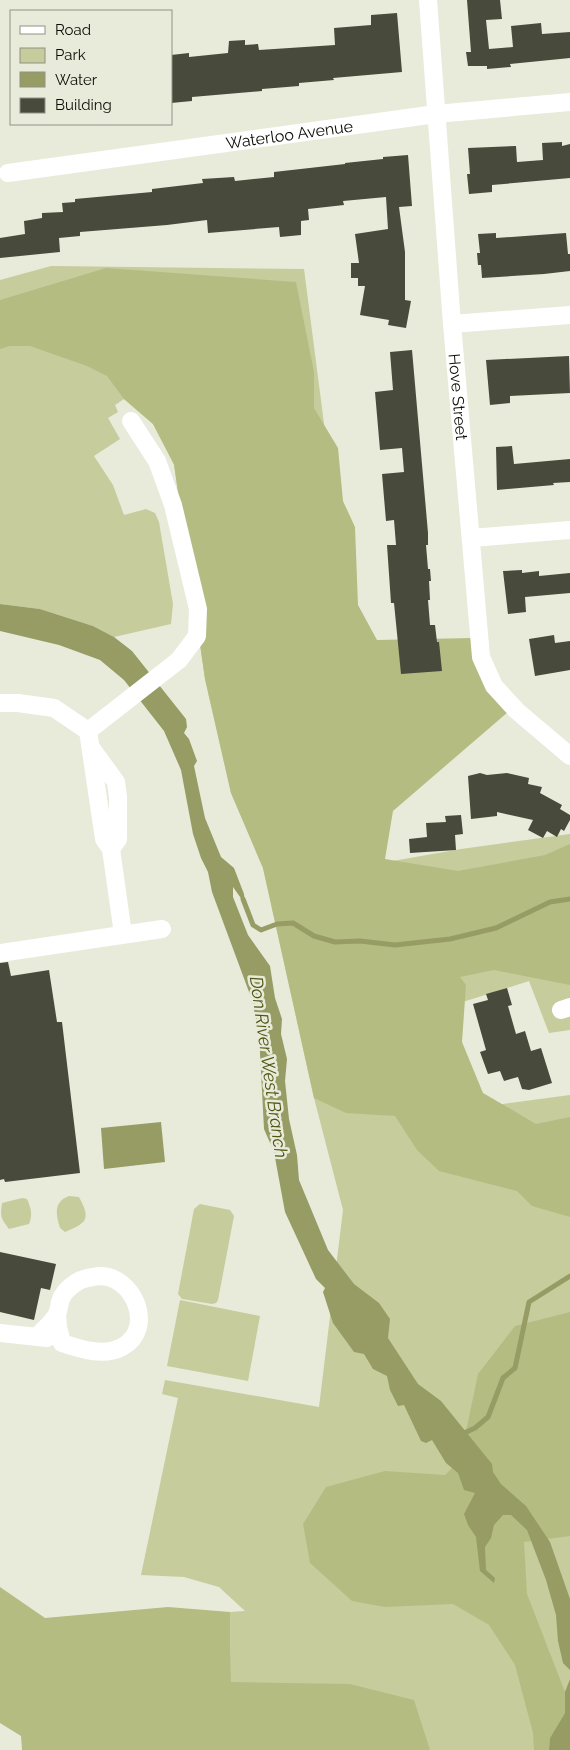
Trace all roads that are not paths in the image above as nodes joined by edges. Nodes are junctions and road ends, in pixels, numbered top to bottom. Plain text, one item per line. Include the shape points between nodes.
1 (428, 0) edge
2 (570, 102) edge
3 (436, 114) junction
4 (8, 173) dead end
5 (570, 315) edge
6 (452, 324) junction
7 (131, 421) dead end
8 (570, 530) edge
9 (471, 538) junction
10 (0, 703) edge
11 (89, 739) junction
12 (570, 756) edge
13 (162, 929) dead end
14 (123, 934) junction
15 (0, 953) edge
16 (57, 1314) junction
17 (0, 1333) edge
18 (37, 1337) junction
19 (62, 1343) junction

1 - 3 street, Hove Street
2 - 3 street, Waterloo Avenue
3 - 4 street, Waterloo Avenue
3 - 6 street, Hove Street
5 - 6 street
6 - 9 street, Hove Street
7 - 11 street via 157,461 173,504 198,609 197,636 179,660
8 - 9 street
9 - 12 street, Hove Street via 481,657 494,686 517,711
10 - 11 street via 54,708
11 - 14 street via 116,782 118,839 111,849
13 - 14 street
14 - 15 street
16 - 18 street
16 - 19 street
16 - 19 street via 67,1289 91,1276 117,1280 128,1288 139,1313 133,1339 123,1347 87,1351
17 - 18 street
18 - 19 street

